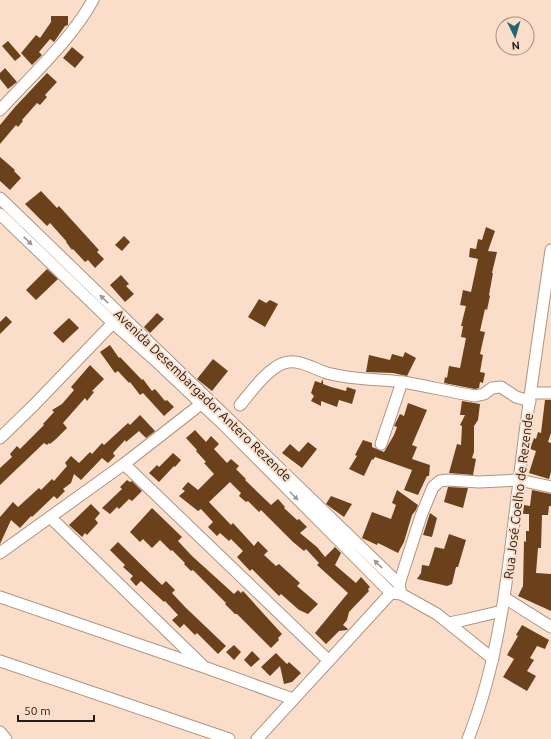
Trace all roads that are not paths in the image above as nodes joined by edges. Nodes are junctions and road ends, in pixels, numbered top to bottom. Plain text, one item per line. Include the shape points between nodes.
1 (93, 0) edge
2 (0, 110) edge
3 (0, 198) edge
4 (0, 214) edge
5 (551, 250) edge
6 (69, 272) junction
7 (113, 323) junction
8 (160, 359) junction
9 (402, 382) junction
10 (186, 384) junction
11 (551, 393) edge
12 (531, 397) junction
13 (201, 404) junction
14 (240, 405) dead end
15 (0, 438) edge
16 (381, 444) dead end
17 (124, 464) junction
18 (519, 480) junction
19 (551, 487) edge
20 (320, 515) junction
21 (50, 517) junction
22 (0, 553) edge
23 (397, 591) junction
24 (0, 597) edge
25 (505, 598) junction
26 (502, 611) junction
27 (448, 623) junction
28 (551, 627) edge
29 (493, 659) junction
30 (328, 660) junction
31 (0, 661) edge
32 (204, 667) junction
33 (293, 699) junction
34 (0, 732) edge
35 (6, 739) edge
36 (229, 739) edge
37 (257, 739) edge
38 (468, 739) edge

1 - 2 street via 78,24
3 - 6 street, Avenida Desembargador Antero Rezende
4 -> 6 street, Avenida Desembargador Antero Rezende
5 - 12 street, Rua José Coelho de Rezende
6 - 7 street, Avenida Desembargador Antero Rezende
8 -> 6 street, Avenida Desembargador Antero Rezende
7 - 8 street, Avenida Desembargador Antero Rezende
7 - 15 street
8 - 10 street, Avenida Desembargador Antero Rezende
9 - 12 street via 475,396 501,387 516,397
9 - 14 street via 348,378 300,363 286,362 267,375
9 - 16 street
10 - 13 street, Avenida Desembargador Antero Rezende
10 - 20 street, Avenida Desembargador Antero Rezende
11 - 12 street
12 - 18 street, Rua José Coelho de Rezende
13 - 17 street
13 -> 20 street, Avenida Desembargador Antero Rezende
17 - 21 street
17 - 30 street
18 - 19 street
18 - 23 street via 448,480 435,484 421,516
18 - 25 street, Rua José Coelho de Rezende
20 - 23 street, Avenida Desembargador Antero Rezende
21 - 22 street
21 - 32 street
23 - 27 street, Avenida Desembargador Antero Rezende
23 - 30 street
24 - 32 street
25 - 26 street, Rua José Coelho de Rezende
25 - 28 street
26 - 27 street
26 - 29 street, Rua José Coelho de Rezende
27 - 29 street, Avenida Desembargador Antero Rezende
29 - 38 street, Rua José Coelho de Rezende via 477,717
30 - 33 street
31 - 36 street
32 - 33 street
33 - 37 street
34 - 35 street

